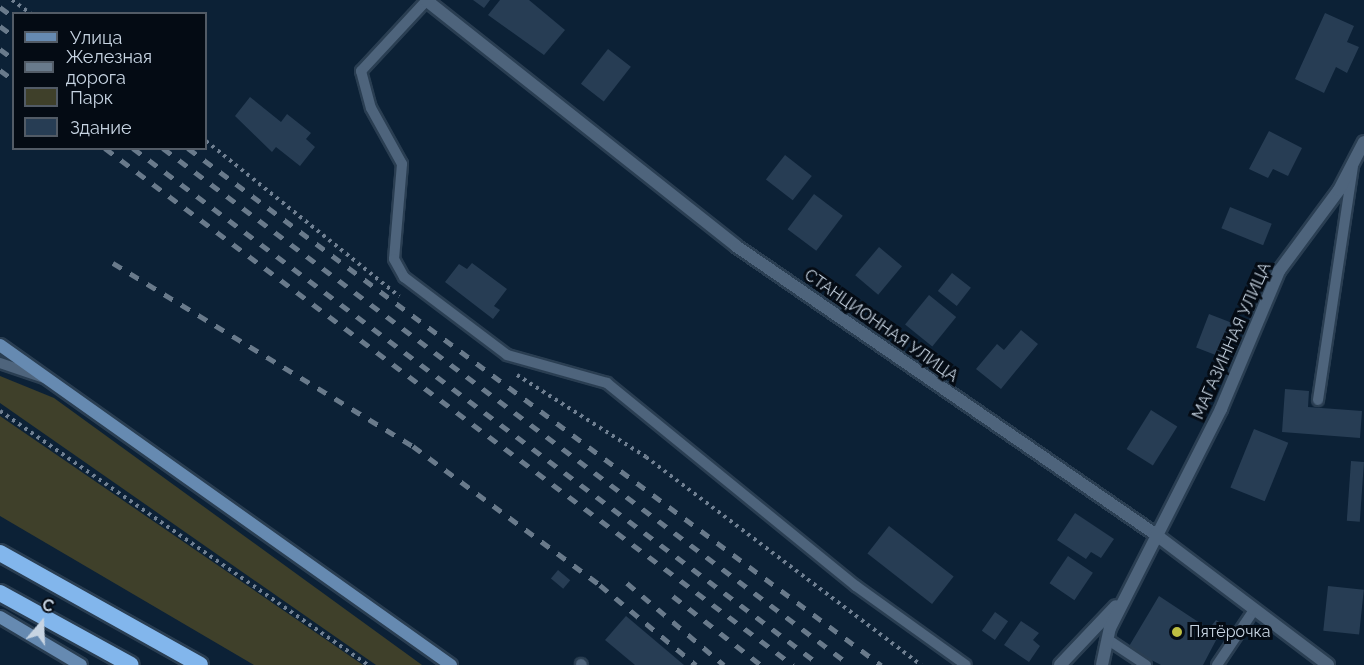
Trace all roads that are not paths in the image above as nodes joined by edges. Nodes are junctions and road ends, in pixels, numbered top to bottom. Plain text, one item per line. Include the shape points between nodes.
1 (426, 0) edge
2 (1364, 142) edge
3 (1353, 167) junction
4 (0, 345) edge
5 (0, 363) edge
6 (50, 380) junction
7 (1318, 400) dead end
8 (1155, 534) junction
9 (0, 553) edge
10 (0, 593) edge
11 (1127, 595) junction
12 (1254, 610) junction
13 (0, 618) edge
14 (1107, 639) junction
15 (81, 665) edge
16 (130, 665) edge
17 (200, 665) edge
18 (451, 665) edge
19 (966, 665) edge
20 (1060, 665) edge
21 (1102, 665) edge
22 (1146, 665) edge
23 (1217, 665) edge
24 (1328, 665) edge

1 - 8 street, СТАНЦИОННАЯ УЛИЦА via 736,246
1 - 19 lane via 361,72 371,108 402,164 394,259 404,277 507,355 607,383 856,586
2 - 3 street, МАГАЗИННАЯ УЛИЦА
3 - 7 lane
3 - 8 street, МАГАЗИННАЯ УЛИЦА via 1278,271 1226,400
4 - 6 main road
5 - 6 lane
6 - 18 main road
8 - 11 street, МАГАЗИННАЯ УЛИЦА
8 - 12 street, СТАНЦИОННАЯ УЛИЦА
9 - 17 highway
10 - 16 highway
11 - 14 street, МАГАЗИННАЯ УЛИЦА
11 - 20 street, МАГАЗИННАЯ УЛИЦА
12 - 23 lane
12 - 24 street, СТАНЦИОННАЯ УЛИЦА
13 - 15 main road
14 - 21 street, МАГАЗИННАЯ УЛИЦА
14 - 22 lane

